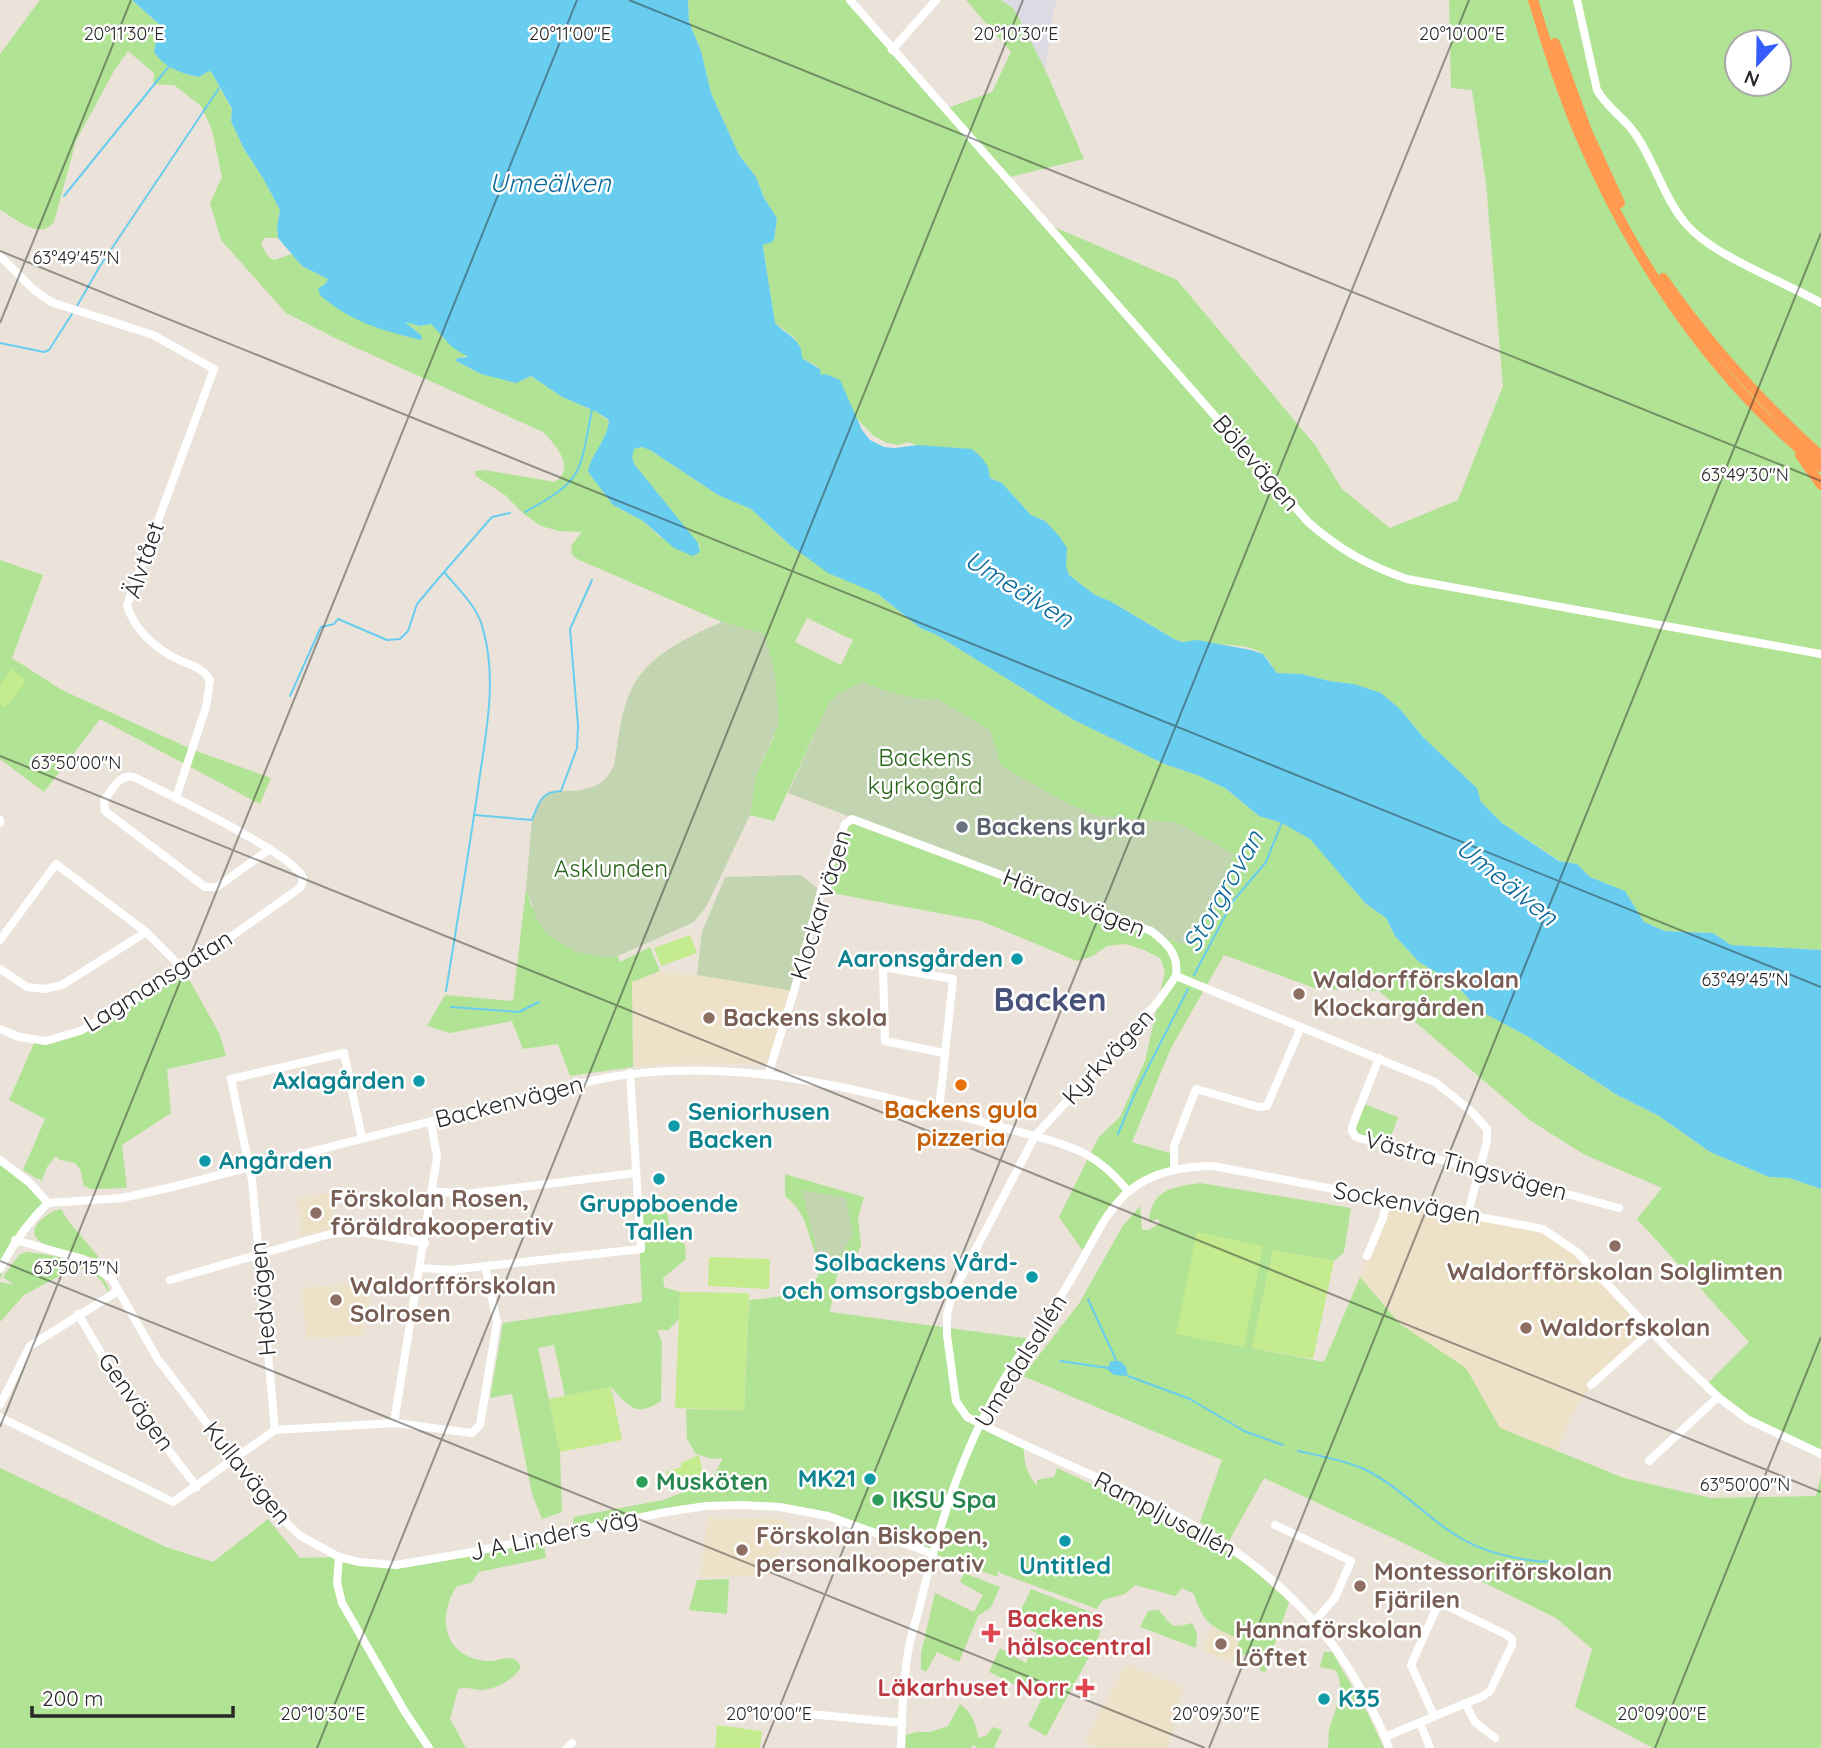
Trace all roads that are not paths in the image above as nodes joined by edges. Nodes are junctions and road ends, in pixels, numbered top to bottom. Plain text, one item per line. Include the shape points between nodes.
1 (850, 0) edge
2 (936, 0) edge
3 (1532, 0) edge
4 (1540, 0) edge
5 (1577, 0) edge
6 (892, 50) junction
7 (0, 256) edge
8 (1821, 303) edge
9 (1780, 432) junction
10 (1821, 456) edge
11 (1821, 467) edge
12 (1821, 485) edge
13 (1821, 654) edge
14 (176, 798) junction
15 (852, 818) joint
16 (270, 849) junction
17 (146, 932) junction
18 (0, 940) edge
19 (0, 969) edge
20 (184, 970) junction
21 (1176, 976) junction
22 (1301, 1027) junction
23 (0, 1029) edge
24 (944, 1053) junction
25 (1379, 1058) junction
26 (630, 1073) junction
27 (768, 1074) junction
28 (939, 1110) junction
29 (431, 1122) junction
30 (1035, 1136) junction
31 (362, 1138) junction
32 (0, 1160) edge
33 (251, 1167) junction
34 (1174, 1168) junction
35 (1480, 1170) junction
36 (635, 1173) junction
37 (433, 1191) junction
38 (1128, 1191) junction
39 (1387, 1199) junction
40 (48, 1203) junction
41 (1619, 1208) dead end
42 (1468, 1213) junction
43 (15, 1240) junction
44 (425, 1242) junction
45 (258, 1254) junction
46 (1367, 1256) dead end
47 (485, 1266) junction
48 (421, 1268) junction
49 (0, 1269) edge
50 (170, 1280) dead end
51 (118, 1291) junction
52 (78, 1314) junction
53 (1651, 1331) junction
54 (1591, 1384) dead end
55 (1718, 1397) junction
56 (0, 1405) edge
57 (0, 1418) edge
58 (394, 1423) junction
59 (980, 1424) junction
60 (275, 1430) junction
61 (1821, 1454) edge
62 (235, 1459) junction
63 (1649, 1461) dead end
64 (197, 1487) junction
65 (1275, 1525) dead end
66 (932, 1553) junction
67 (339, 1557) junction
68 (1315, 1621) junction
69 (1465, 1703) junction
70 (797, 1707) dead end
71 (1434, 1716) junction
72 (902, 1723) junction
73 (1420, 1723) junction
74 (1385, 1737) junction
75 (1495, 1738) dead end
76 (429, 1748) edge
77 (901, 1748) edge
78 (1389, 1748) edge
79 (1430, 1748) edge

1 - 6 street, Bölevägen
2 - 6 street
3 - 9 highway via 1583,144 1631,239 1696,337
4 - 10 highway via 1603,169 1638,238 1699,327 1755,393
5 - 8 street via 1597,90 1635,133 1686,224 1716,248
6 - 13 street, Bölevägen via 1308,522 1346,553 1407,579
7 - 14 street, Älvtået via 51,302 153,335 214,369 127,605 135,624 151,641 201,669 210,680 206,707
9 - 11 highway
9 - 12 highway
14 - 16 street
14 - 16 street via 129,775 120,780 103,808 209,888
15 - 21 street, Häradsvägen via 1151,931 1173,952
15 - 27 street, Klockarvägen via 842,830 821,891
16 - 20 street, Lagmansgatan via 299,871 303,883
17 - 18 street via 56,864
17 - 19 street via 62,985 27,987
17 - 20 street
20 - 23 street, Lagmansgatan via 80,1031 59,1038 35,1041
21 - 22 street
21 - 30 street, Kyrkvägen via 1157,1003
22 - 25 street
22 - 34 street via 1267,1106 1196,1089 1176,1137
24 - 24 street via 953,979 883,967 885,1041
24 - 28 street
25 - 35 street via 1436,1082 1485,1125 1488,1135
25 - 35 street, Västra Tingsvägen via 1353,1134
26 - 27 street, Backenvägen
26 - 29 street, Backenvägen
26 - 36 street
27 - 28 street, Backenvägen via 814,1080
28 - 30 street, Backenvägen
29 - 31 street, Backenvägen
29 - 37 street via 438,1154
30 - 38 street, Backenvägen via 1089,1155 1111,1170
30 - 59 street via 969,1260 947,1314 956,1401 967,1417
31 - 33 street, Backenvägen
31 - 33 street, Hedvägen via 344,1053 232,1079
32 - 40 street
33 - 40 street, Backenvägen via 122,1198
33 - 45 street, Hedvägen
34 - 38 street, Sockenvägen
34 - 39 street, Sockenvägen via 1213,1167
35 - 41 street, Västra Tingsvägen
35 - 42 street
36 - 37 street via 465,1194
36 - 47 street via 641,1249
37 - 44 street
38 - 59 street, Umedalsallén via 1098,1230 1070,1283 1008,1373
39 - 42 street, Sockenvägen
39 - 46 street
40 - 43 street
42 - 53 street, Sockenvägen via 1534,1226 1555,1235 1588,1263
43 - 49 street
43 - 51 street, Kullavägen via 83,1259 112,1279
44 - 45 street via 351,1232
44 - 48 street
45 - 50 street
45 - 60 street, Hedvägen
47 - 48 street
47 - 58 street via 497,1322 478,1429 467,1433
48 - 58 street
51 - 52 street
51 - 62 street, Kullavägen via 157,1358
52 - 56 street via 30,1346
52 - 64 street, Genvägen via 125,1394
53 - 54 street
53 - 55 street, Sockenvägen
55 - 61 street, Sockenvägen via 1747,1419
55 - 63 street
57 - 64 street via 169,1502 177,1502
58 - 60 street
59 - 66 street, Umedalsallén via 945,1508
59 - 68 street, Rampljusallén via 1208,1532 1274,1580
60 - 62 street
62 - 64 street
62 - 67 street, Kullavägen via 288,1526
65 - 68 street via 1351,1561 1335,1598
66 - 67 street, J A Linders väg via 828,1516 742,1505 666,1512 406,1564
66 - 72 street, Umedalsallén via 910,1643
67 - 76 street via 337,1583 342,1603
68 - 74 street, Rampljusallén via 1355,1679
69 - 71 street
69 - 71 street via 1490,1691 1512,1639 1441,1606 1411,1665
69 - 75 street via 1475,1722
70 - 72 street via 810,1714
71 - 73 street
72 - 77 street, Umedalsallén
73 - 74 street
73 - 79 street
74 - 78 street, Rampljusallén

